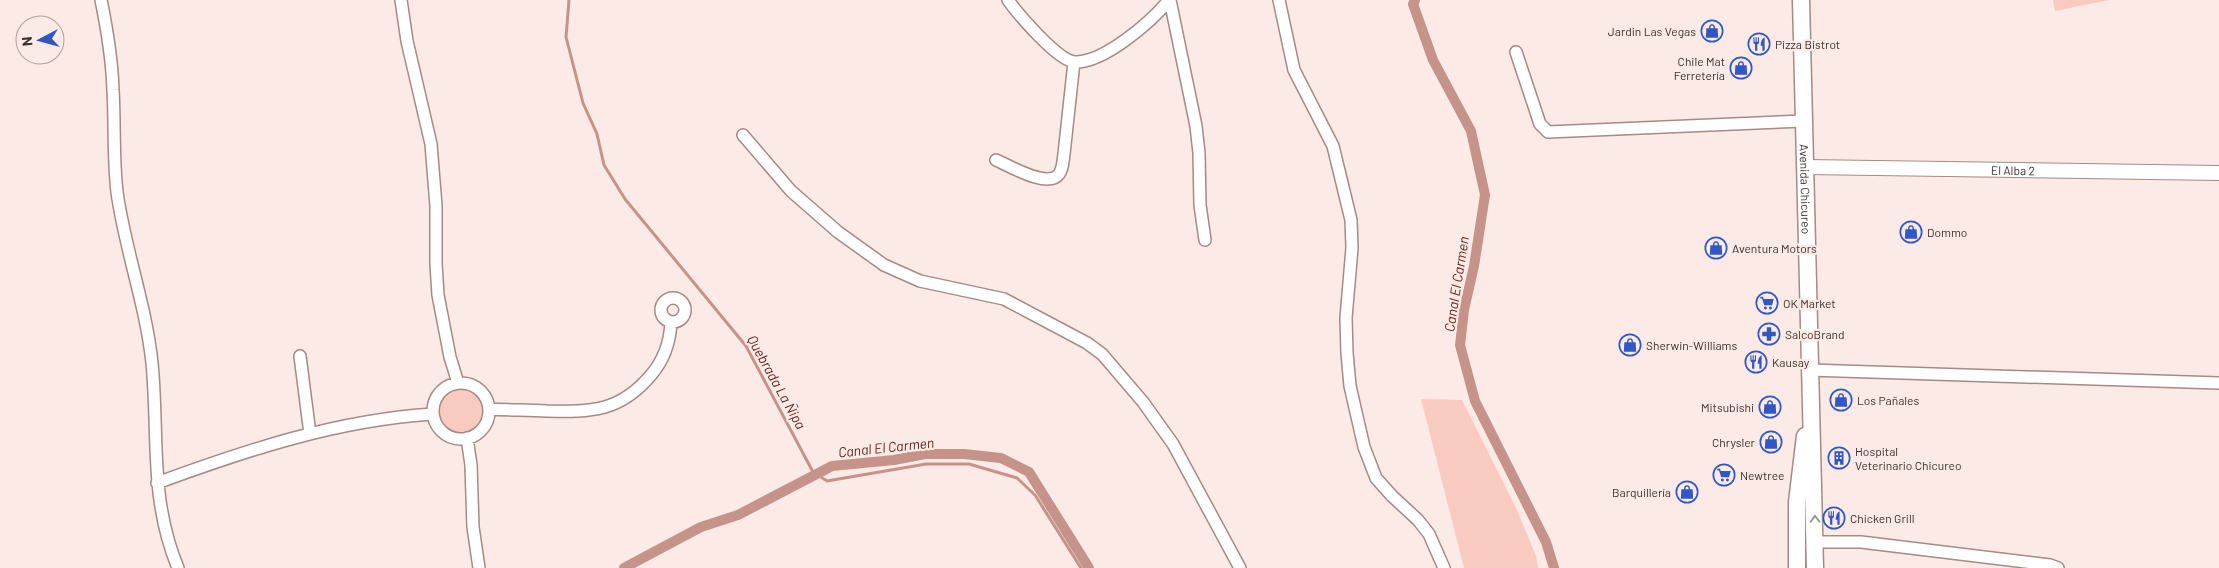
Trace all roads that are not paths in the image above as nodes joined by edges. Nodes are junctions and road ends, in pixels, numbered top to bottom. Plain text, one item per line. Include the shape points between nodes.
1 (101, 0) edge
2 (401, 0) edge
3 (1008, 0) edge
4 (1170, 0) edge
5 (1278, 0) edge
6 (1801, 0) edge
7 (1516, 52) dead end
8 (1074, 62) junction
9 (1804, 121) junction
10 (743, 135) dead end
11 (996, 160) dead end
12 (1805, 167) junction
13 (2219, 173) edge
14 (1205, 240) dead end
15 (671, 322) dead end
16 (300, 356) dead end
17 (1809, 370) junction
18 (458, 383) junction
19 (2219, 383) edge
20 (1810, 407) junction
21 (489, 409) junction
22 (433, 414) junction
23 (310, 434) junction
24 (467, 438) junction
25 (157, 483) junction
26 (1815, 542) junction
27 (178, 568) edge
28 (478, 568) edge
29 (1240, 568) edge
30 (1444, 568) edge
31 (1797, 568) edge
32 (1815, 568) edge
33 (2058, 568) edge

1 - 25 street via 112,77 118,198 152,361
2 - 18 street via 431,144 438,295
3 - 8 street via 1054,52
4 - 8 street via 1157,16 1130,38 1092,59
4 - 14 street via 1196,126
5 - 30 street via 1294,70 1333,146 1351,220 1347,352 1350,386 1364,447 1376,478 1424,527
6 - 9 main road, Avenida Chicureo
7 - 9 street via 1540,124 1548,132
8 - 11 street via 1059,175 1049,180 1039,179
9 - 12 main road, Avenida Chicureo
10 - 29 street via 803,202 884,265 920,281 1004,298 1102,354 1173,444
12 - 13 street, El Alba 2
12 - 17 main road, Avenida Chicureo
15 - 21 street via 668,345 654,372 637,390 617,402 584,412
16 - 23 street
17 - 19 street
17 - 20 main road, Avenida Chicureo
18 - 21 street via 470,384 481,392
18 - 22 street via 446,387 437,396
26 -> 20 main road, Avenida Chicureo
20 - 31 main road, Avenida Chicureo via 1798,489
21 - 24 street via 484,428
22 - 23 street via 374,420
22 - 24 street via 438,426 448,436
23 - 25 street via 240,453
24 - 28 street
25 - 27 street via 164,525
26 - 32 main road, Avenida Chicureo
26 - 33 street via 1861,542

